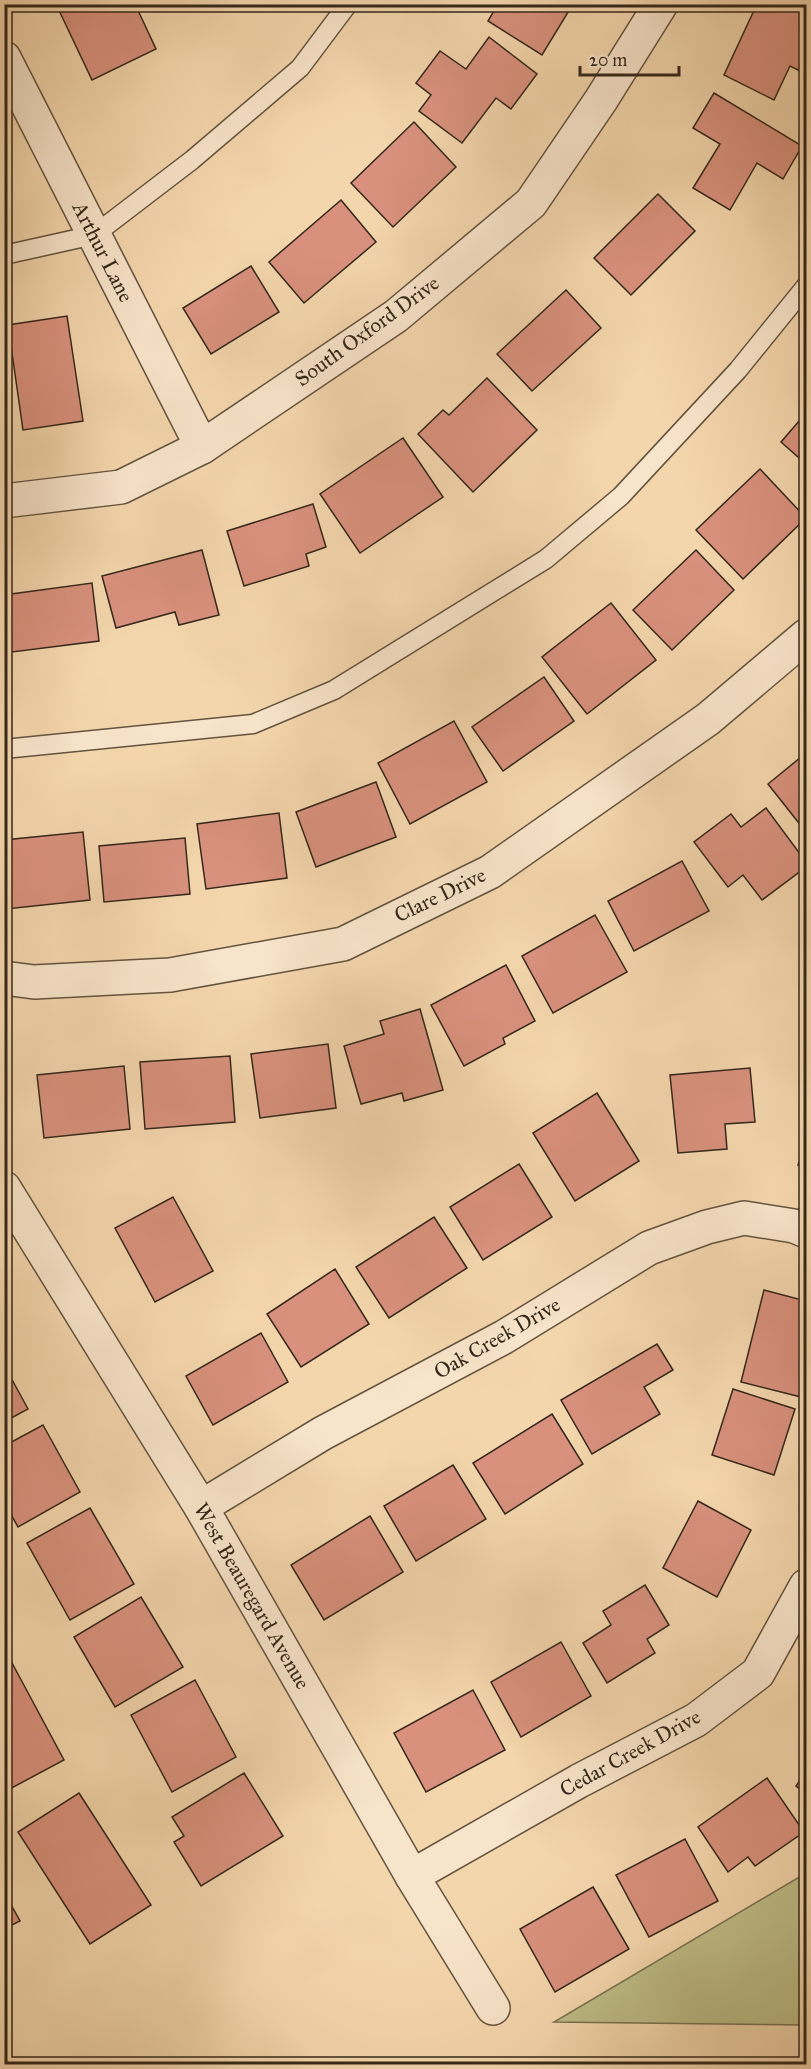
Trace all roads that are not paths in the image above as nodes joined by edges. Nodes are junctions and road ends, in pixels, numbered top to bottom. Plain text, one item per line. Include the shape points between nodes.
1 (348, 4) edge
2 (661, 4) edge
3 (4, 58) edge
4 (94, 235) junction
5 (4, 255) edge
6 (807, 286) edge
7 (202, 447) junction
8 (4, 501) edge
9 (807, 636) edge
10 (4, 749) edge
11 (4, 978) edge
12 (4, 1188) edge
13 (807, 1231) edge
14 (201, 1507) junction
15 (807, 1586) edge
16 (412, 1876) junction
17 (493, 2008) dead end

1 - 4 lane via 300,68 192,160
2 - 7 street, South Oxford Drive via 531,203 396,316
3 - 4 street, Arthur Lane
4 - 5 lane
4 - 7 street, Arthur Lane
6 - 10 lane via 738,370 621,496 546,559 334,690 253,724
7 - 8 street, South Oxford Drive via 121,487
9 - 11 street, Clare Drive via 708,719 490,872 343,944 170,975 34,982
12 - 14 street, West Beauregard Avenue
13 - 14 street, Oak Creek Drive via 744,1218 649,1248 504,1337 323,1433
14 - 16 street, West Beauregard Avenue
15 - 16 street, Cedar Creek Drive via 758,1673 696,1720
16 - 17 street, West Beauregard Avenue

